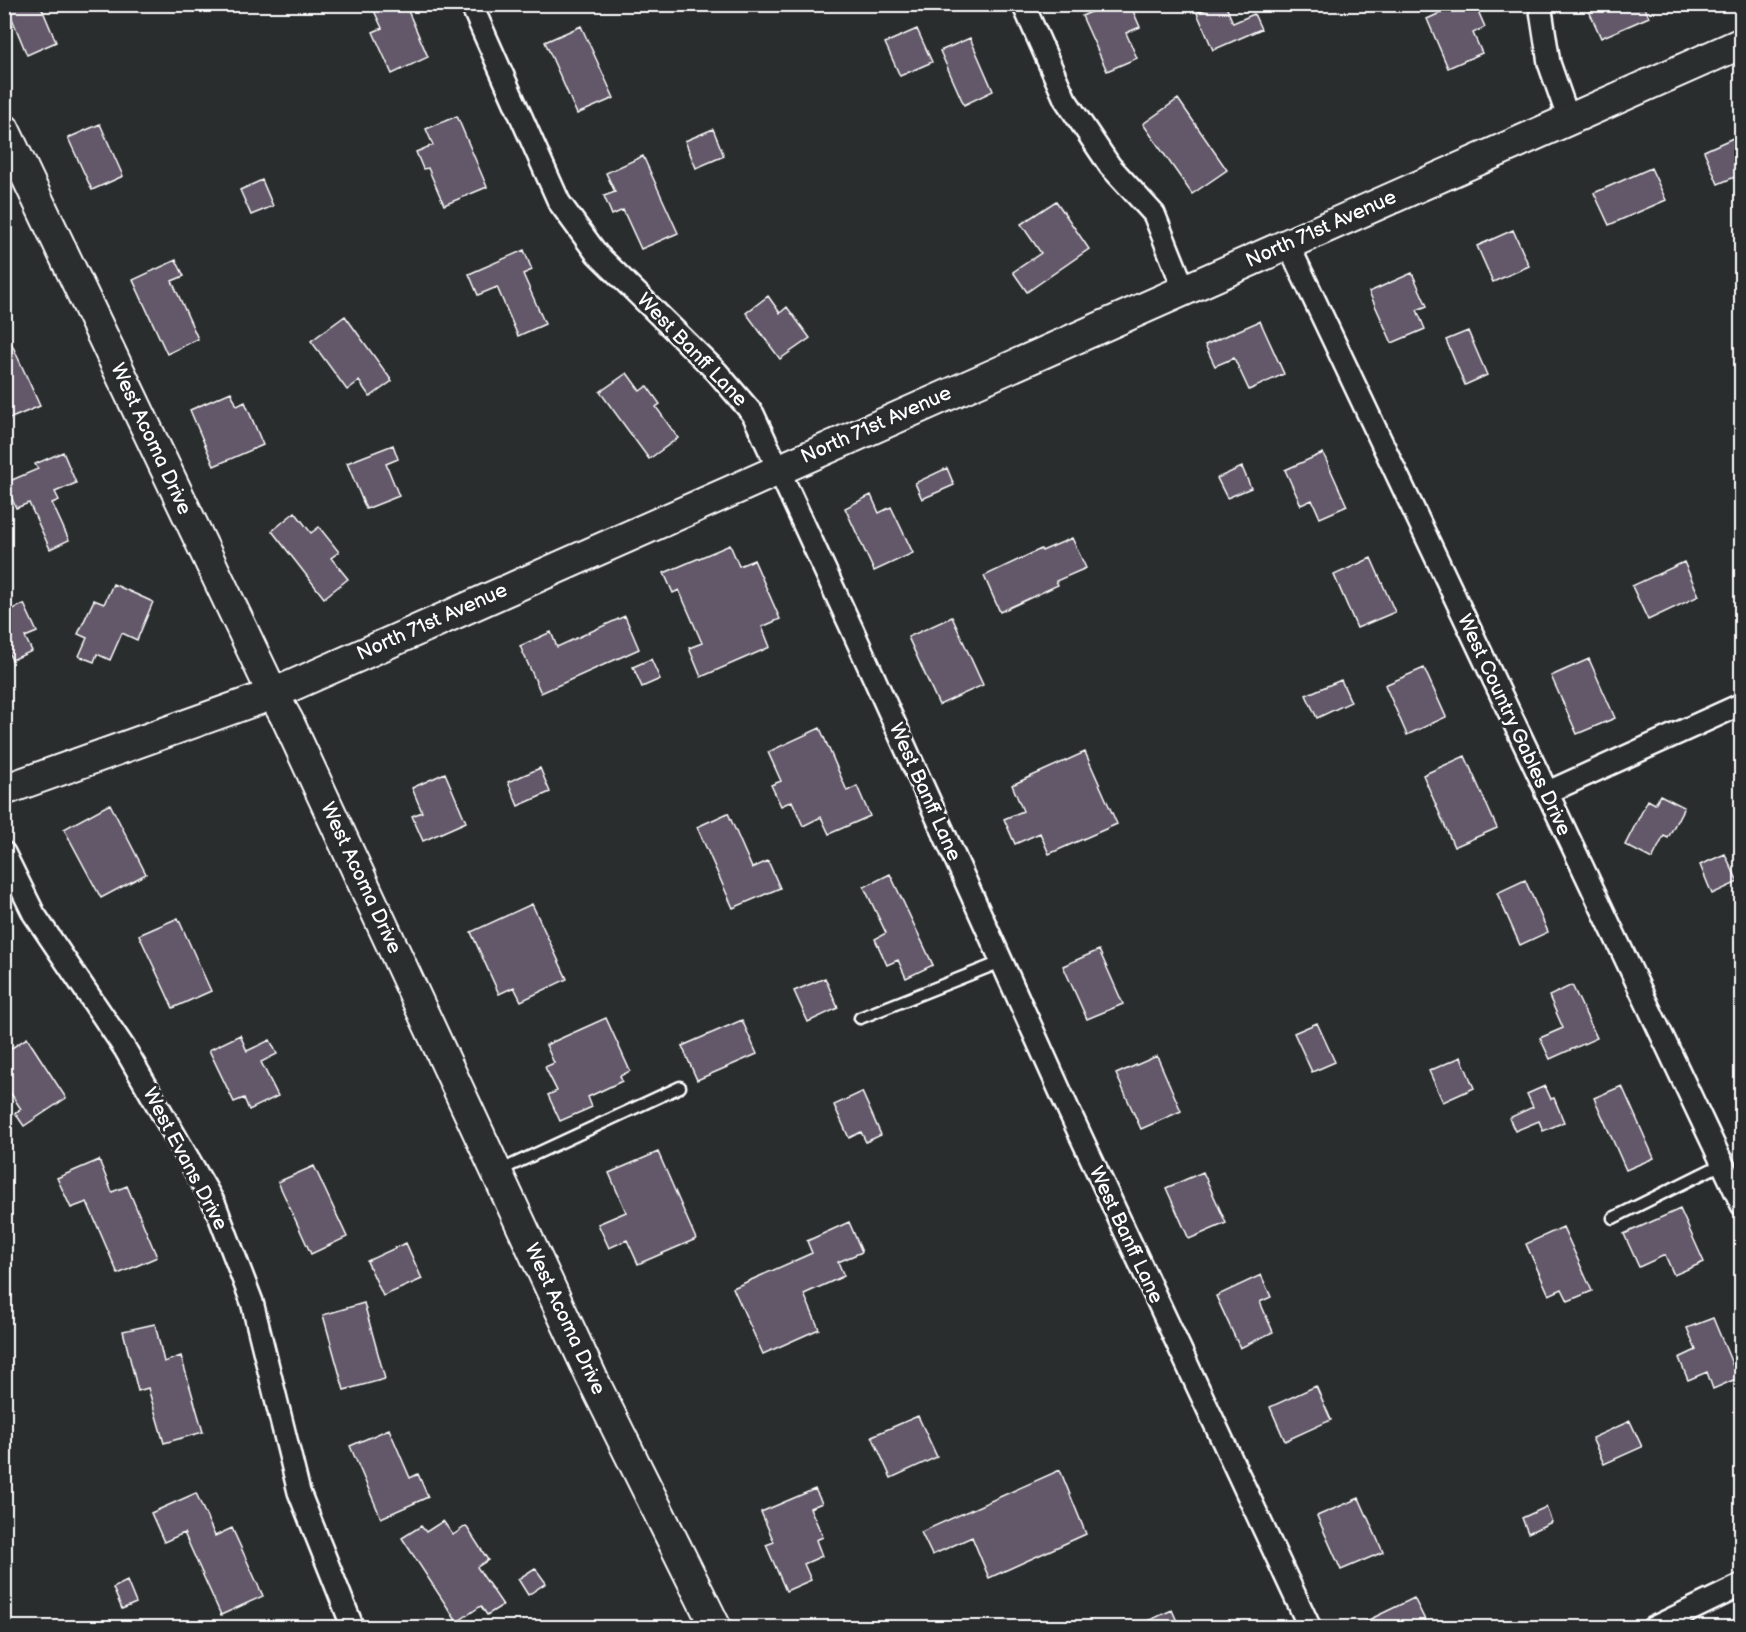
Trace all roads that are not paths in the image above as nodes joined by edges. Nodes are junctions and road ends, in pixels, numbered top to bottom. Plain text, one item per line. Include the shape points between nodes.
1 (471, 4) edge
2 (1023, 4) edge
3 (1540, 4) edge
4 (1742, 42) edge
5 (1569, 120) junction
6 (4, 129) edge
7 (1288, 244) junction
8 (1184, 289) junction
9 (778, 468) junction
10 (273, 694) junction
11 (1742, 704) edge
12 (4, 790) edge
13 (1546, 793) junction
14 (4, 853) edge
15 (1001, 962) junction
16 (860, 1018) dead end
17 (680, 1087) dead end
18 (1722, 1164) junction
19 (496, 1173) junction
20 (1742, 1205) edge
21 (1613, 1218) dead end
22 (1742, 1585) edge
23 (353, 1628) edge
24 (716, 1628) edge
25 (1310, 1628) edge
26 (1653, 1628) edge

1 - 9 street, West Banff Lane via 559,202 597,254 717,372 753,414
2 - 8 street via 1065,99 1110,166 1154,214
3 - 5 street via 1549,63
4 - 5 street, North 71st Avenue
5 - 7 street, North 71st Avenue
6 - 10 street, West Acoma Drive
7 - 8 street, North 71st Avenue
7 - 13 street, West Country Gables Drive
8 - 9 street, North 71st Avenue
9 - 10 street, North 71st Avenue
9 - 15 street, West Banff Lane
10 - 12 street, North 71st Avenue
10 - 19 street, West Acoma Drive
11 - 13 street
13 - 18 street, West Country Gables Drive
14 - 23 street, West Evans Drive via 34,914 125,1049 215,1204 252,1302 299,1491
15 - 16 lane
15 - 25 street, West Banff Lane
17 - 19 lane
18 - 20 street, West Country Gables Drive
18 - 21 lane
19 - 24 street, West Acoma Drive
22 - 26 street

